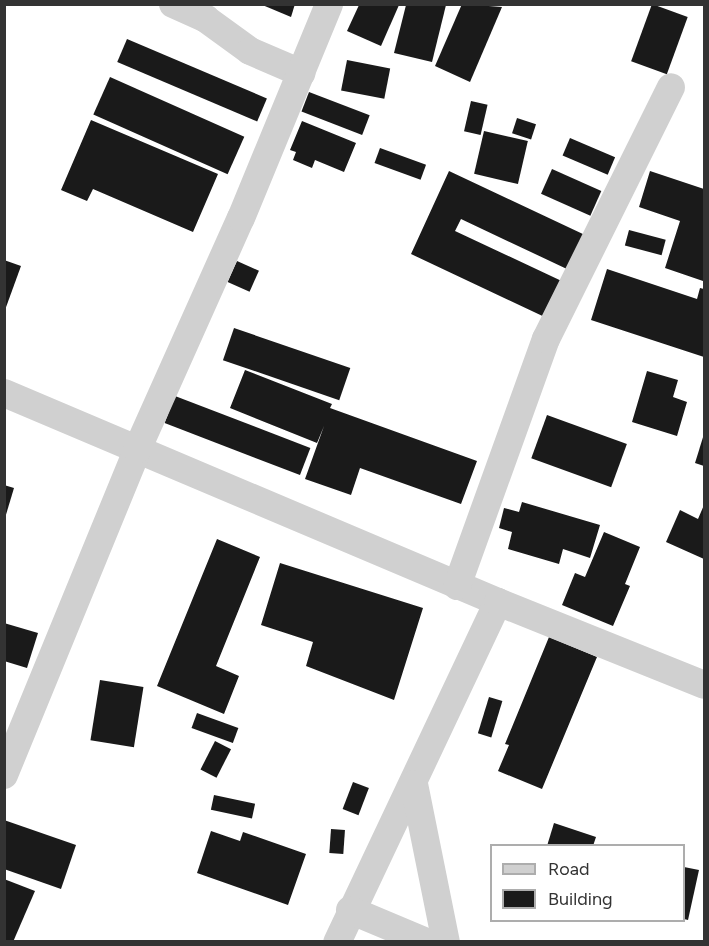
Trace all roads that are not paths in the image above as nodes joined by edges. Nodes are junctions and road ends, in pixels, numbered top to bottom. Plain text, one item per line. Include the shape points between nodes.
1 (173, 4) edge
2 (329, 4) edge
3 (301, 73) junction
4 (670, 87) dead end
5 (4, 393) edge
6 (136, 450) junction
7 (457, 586) junction
8 (498, 602) junction
9 (705, 685) edge
10 (4, 775) edge
11 (414, 783) junction
12 (350, 910) junction
13 (337, 942) edge
14 (426, 942) edge
15 (446, 942) edge

1 - 3 street via 206,19 250,51
2 - 3 street
3 - 6 street via 242,218
4 - 7 street via 546,339
5 - 6 street
6 - 7 street
6 - 10 street
7 - 8 street
8 - 9 street
8 - 11 street
11 - 12 street
11 - 15 street
12 - 13 street
12 - 14 street

